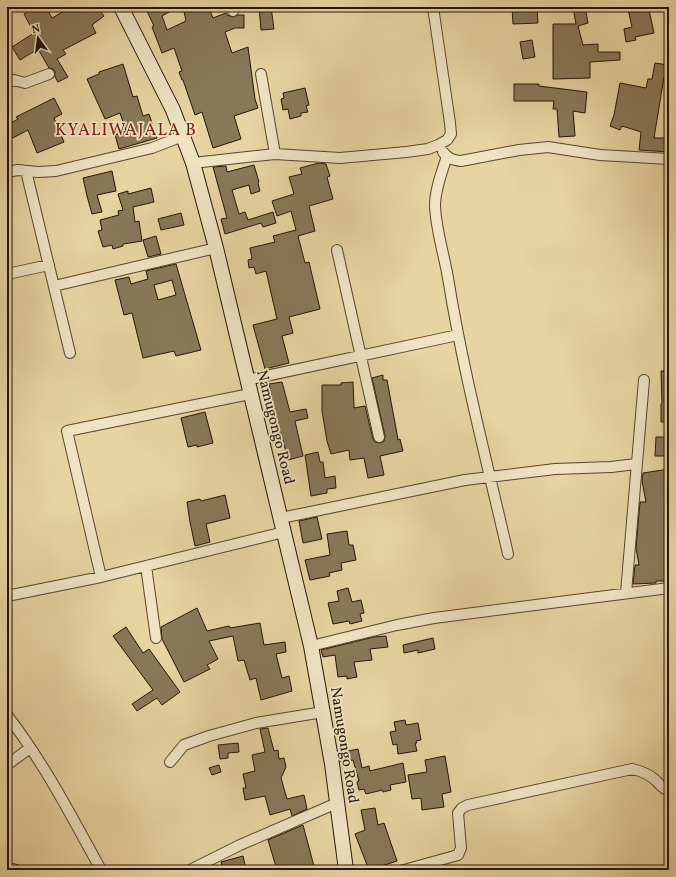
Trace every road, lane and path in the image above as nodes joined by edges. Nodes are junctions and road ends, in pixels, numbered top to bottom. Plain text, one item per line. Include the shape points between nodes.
1 (121, 7) edge
2 (433, 7) edge
3 (49, 74) dead end
4 (260, 74) dead end
5 (7, 83) edge
6 (183, 136) junction
7 (438, 146) junction
8 (275, 154) junction
9 (447, 156) junction
10 (669, 160) edge
11 (193, 163) junction
12 (26, 171) junction
13 (7, 172) edge
14 (216, 248) junction
15 (337, 250) dead end
16 (49, 265) junction
17 (7, 274) edge
18 (54, 286) junction
19 (458, 335) junction
20 (70, 353) dead end
21 (360, 356) junction
22 (247, 380) junction
23 (644, 380) dead end
24 (250, 394) junction
25 (379, 436) dead end
26 (636, 464) junction
27 (490, 476) junction
28 (283, 525) junction
29 (508, 554) dead end
30 (146, 566) junction
31 (101, 577) junction
32 (669, 588) edge
33 (626, 593) junction
34 (7, 596) edge
35 (156, 638) dead end
36 (311, 646) junction
37 (323, 712) junction
38 (7, 716) edge
39 (30, 748) junction
40 (170, 762) dead end
41 (7, 765) edge
42 (669, 790) edge
43 (337, 803) junction
44 (7, 870) edge
45 (16, 870) edge
46 (101, 870) edge
47 (190, 870) edge
48 (346, 870) edge
49 (404, 870) edge

1 - 6 main road, Namugongo Road via 164,91
2 - 7 street via 451,134
3 - 5 street via 26,83 14,80
4 - 8 street
6 - 11 main road, Namugongo Road
6 - 12 street via 152,148 56,171
7 - 8 street via 406,152 340,158
7 - 9 street
8 - 11 street
9 - 10 street via 461,161 548,147 600,155
9 - 19 street via 437,188 435,206
11 - 14 main road, Namugongo Road
12 - 13 street
12 - 16 street
14 - 18 street
14 - 22 main road, Namugongo Road
15 - 21 street
16 - 17 street
16 - 18 street
18 - 20 street
19 - 21 street
19 - 27 street
21 - 22 street
21 - 25 street
22 - 24 main road, Namugongo Road
23 - 26 street
24 - 28 main road, Namugongo Road
24 - 31 street via 67,432
26 - 27 street
26 - 33 street
27 - 28 street via 416,489
27 - 29 street
28 - 30 street
28 - 36 main road, Namugongo Road
30 - 31 street
30 - 35 street
31 - 34 street
32 - 33 street
33 - 36 street via 434,618
36 - 37 main road, Namugongo Road
37 - 40 street via 256,723 209,736 184,745
37 - 43 main road, Namugongo Road
38 - 39 street
39 - 41 street
39 - 46 street
42 - 49 street via 663,789 655,779 642,771 632,770 468,805 458,813 461,848 458,855
43 - 47 street via 240,845
43 - 48 main road, Namugongo Road
44 - 45 street

